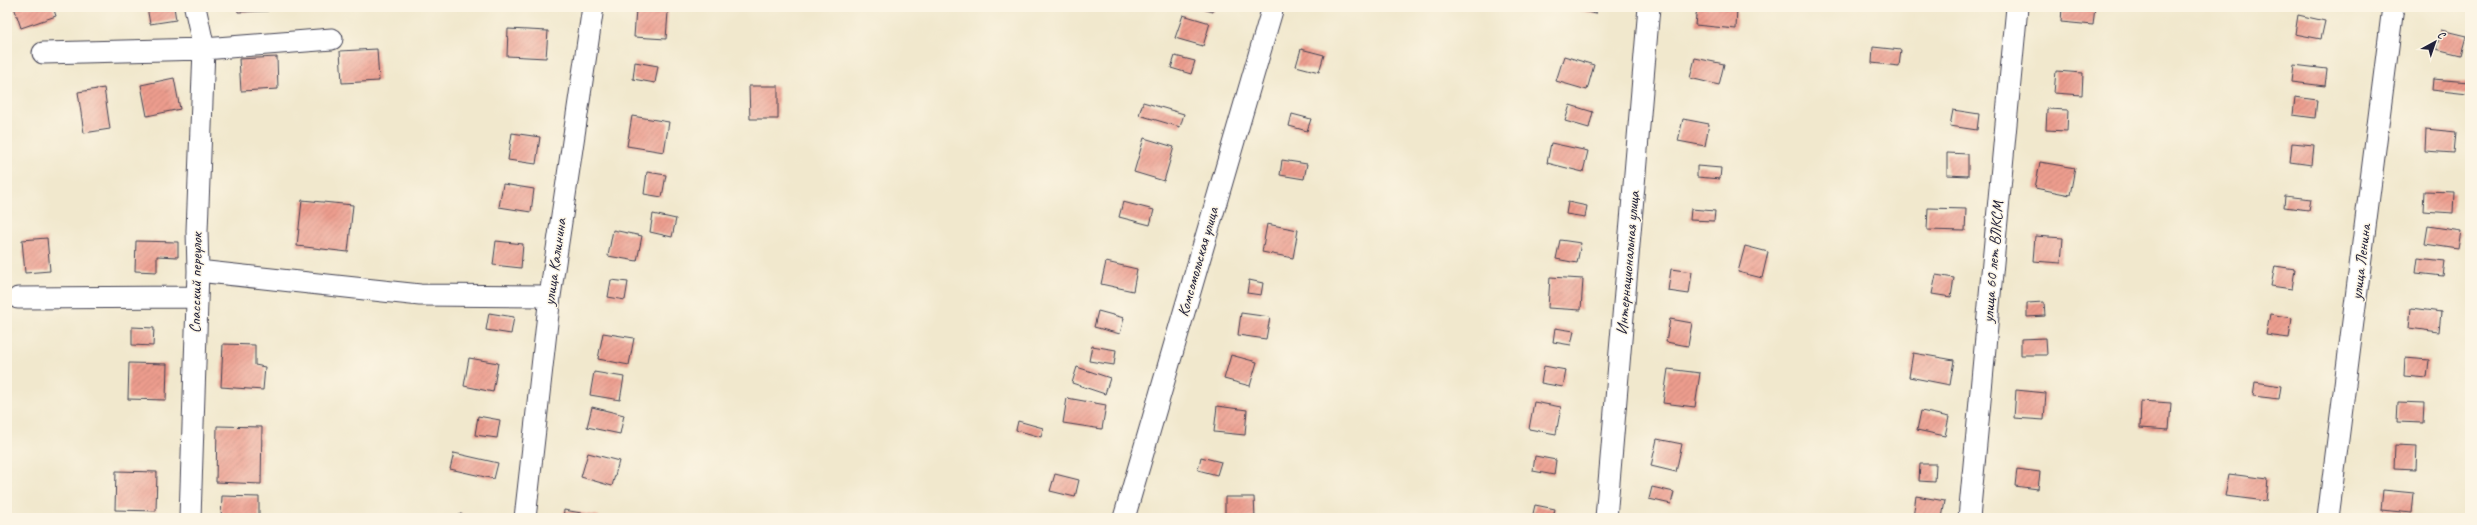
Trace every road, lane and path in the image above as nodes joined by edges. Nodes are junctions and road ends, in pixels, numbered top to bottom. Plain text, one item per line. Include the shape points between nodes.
1 (195, 7) edge
2 (593, 7) edge
3 (1273, 7) edge
4 (1649, 7) edge
5 (2017, 7) edge
6 (2393, 7) edge
7 (332, 40) dead end
8 (204, 48) junction
9 (43, 53) dead end
10 (198, 271) junction
11 (550, 296) junction
12 (196, 297) junction
13 (18, 298) dead end
14 (190, 518) edge
15 (525, 518) edge
16 (1124, 518) edge
17 (1606, 518) edge
18 (1969, 518) edge
19 (2328, 518) edge

1 - 8 street, Спасский переулок
2 - 11 street, улица Калинина
3 - 16 street, Комсомольская улица
4 - 17 street, Интернациональная улица
5 - 18 street, улица 60 лет ВЛКСМ
6 - 19 street, улица Ленина
7 - 8 street
8 - 9 street
8 - 10 street, Спасский переулок via 197,231
10 - 11 street via 420,296
10 - 12 street, Спасский переулок
11 - 15 street, улица Калинина
12 - 13 street
12 - 14 street, Спасский переулок

